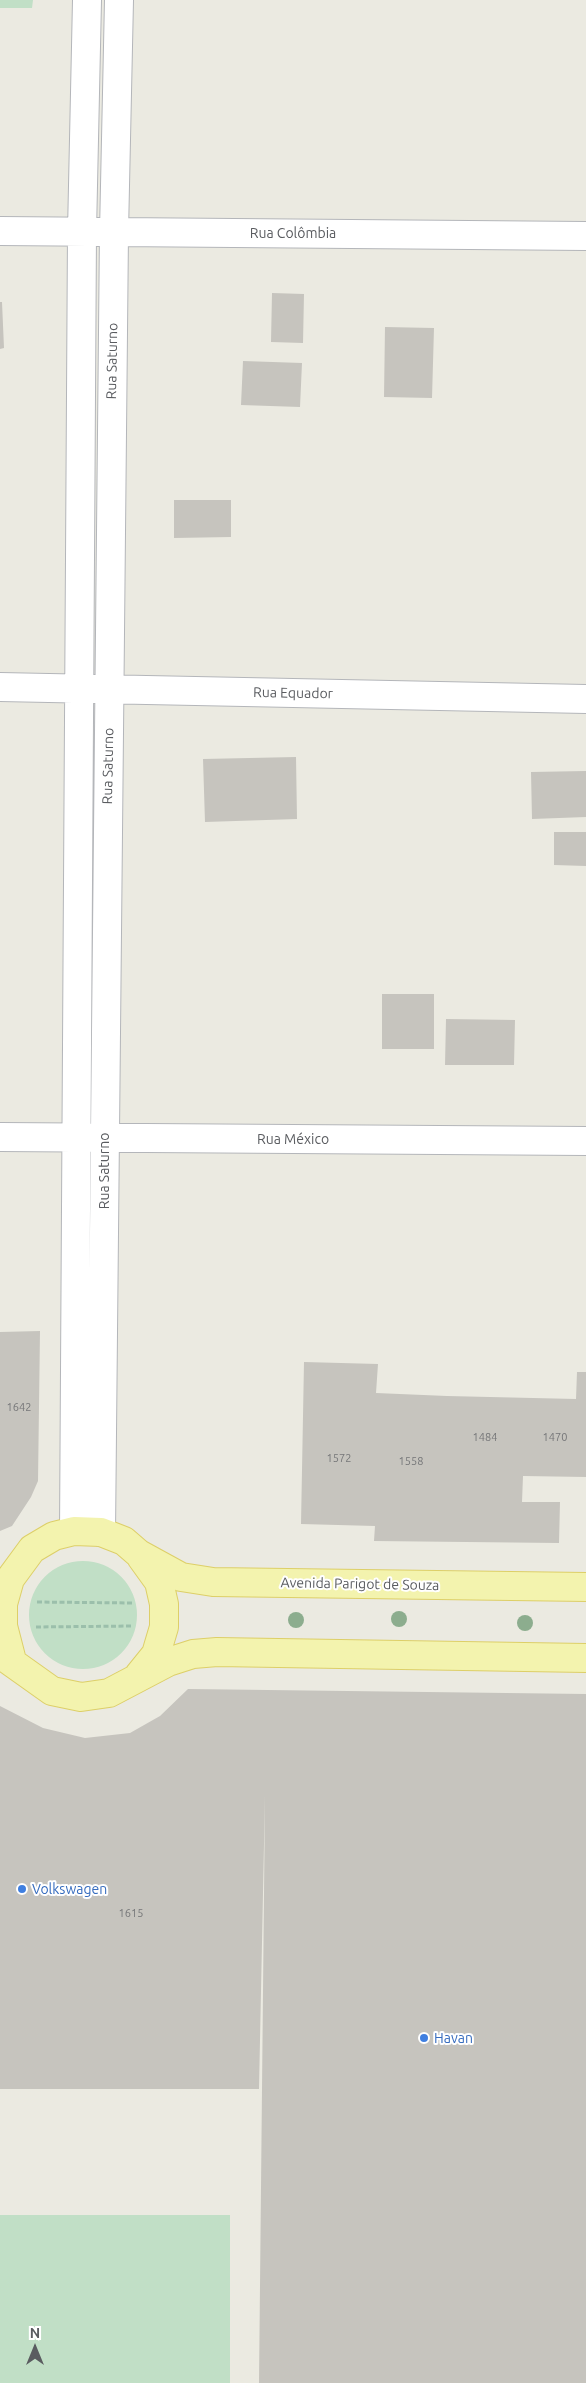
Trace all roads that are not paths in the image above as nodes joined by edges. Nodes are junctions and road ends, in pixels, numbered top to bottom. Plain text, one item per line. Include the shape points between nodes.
1 (88, 0) edge
2 (119, 0) edge
3 (0, 231) edge
4 (82, 232) junction
5 (114, 232) junction
6 (586, 236) edge
7 (0, 687) edge
8 (79, 688) junction
9 (108, 688) junction
10 (586, 699) edge
11 (0, 1137) edge
12 (76, 1137) junction
13 (104, 1138) junction
14 (586, 1141) edge
15 (74, 1531) junction
16 (101, 1532) junction
17 (139, 1554) junction
18 (10, 1566) edge
19 (586, 1587) edge
20 (6, 1658) edge
21 (586, 1658) edge
22 (138, 1676) junction

1 - 4 street, Rua Saturno
2 - 5 street, Rua Saturno
3 - 4 street, Rua Colômbia
4 - 5 street, Rua Colômbia
4 - 8 street, Rua Saturno
5 - 6 street, Rua Colômbia
5 - 9 street, Rua Saturno
7 - 8 street, Rua Equador
8 - 9 street, Rua Equador
8 - 12 street, Rua Saturno
9 - 10 street, Rua Equador
9 - 13 street, Rua Saturno
11 - 12 street, Rua México
12 - 13 street, Rua México
12 - 15 street, Rua Saturno
13 - 14 street, Rua México
13 - 16 street, Rua Saturno
15 - 16 main road, Avenida Parigot de Souza
15 - 18 main road, Avenida Parigot de Souza via 54,1536
16 - 17 main road, Avenida Parigot de Souza via 124,1541
17 - 19 main road, Avenida Parigot de Souza via 181,1577 213,1582
17 - 22 main road, Avenida Parigot de Souza via 159,1582 164,1626 156,1654
18 - 20 main road, Avenida Parigot de Souza via 3,1604
20 - 22 main road, Avenida Parigot de Souza via 52,1692 81,1697 109,1693
21 - 22 main road, Avenida Parigot de Souza via 217,1652 193,1654

